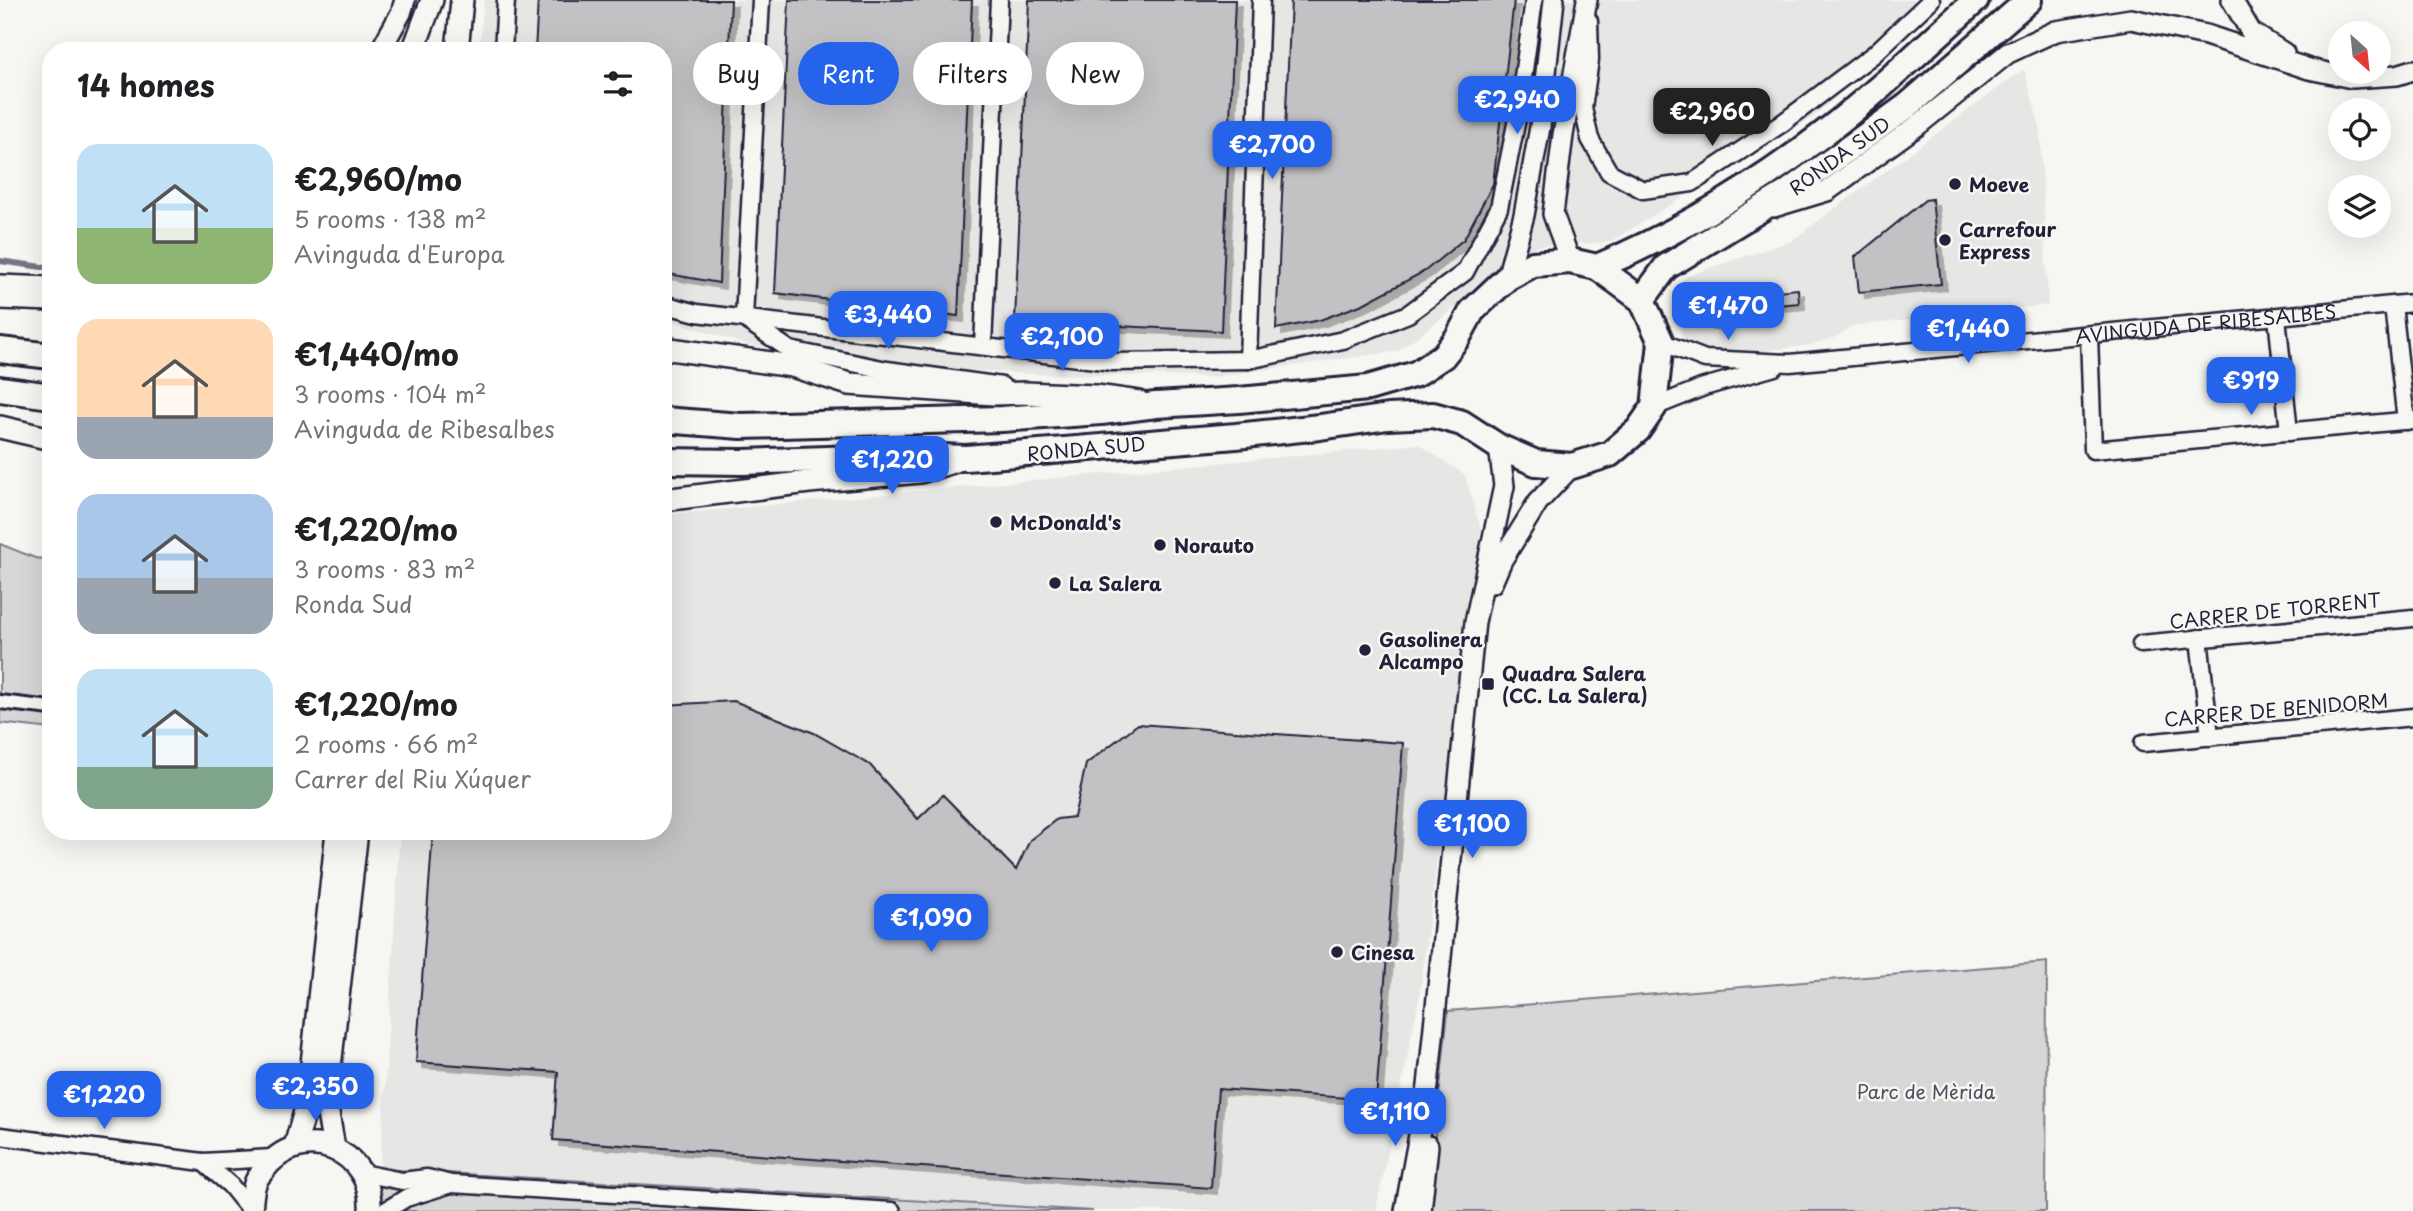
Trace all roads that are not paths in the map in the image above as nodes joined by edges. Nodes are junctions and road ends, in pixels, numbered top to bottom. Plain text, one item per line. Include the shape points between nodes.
1 (405, 0) edge
2 (432, 0) edge
3 (462, 0) edge
4 (506, 0) edge
5 (761, 0) edge
6 (999, 0) edge
7 (1261, 0) edge
8 (1534, 0) edge
9 (1554, 0) edge
10 (1588, 0) edge
11 (1931, 0) edge
12 (1976, 0) edge
13 (2029, 0) edge
14 (2232, 0) edge
15 (385, 42) edge
16 (416, 42) edge
17 (458, 42) edge
18 (504, 42) edge
19 (2309, 69) junction
20 (2413, 70) edge
21 (1757, 212) junction
22 (1570, 261) junction
23 (1597, 267) junction
24 (1507, 278) junction
25 (0, 285) edge
26 (42, 287) edge
27 (0, 298) edge
28 (42, 300) edge
29 (1642, 300) junction
30 (2413, 303) edge
31 (2393, 305) junction
32 (672, 306) edge
33 (2277, 317) junction
34 (744, 318) junction
35 (2089, 335) junction
36 (1661, 342) junction
37 (983, 346) junction
38 (0, 350) edge
39 (672, 350) edge
40 (42, 355) edge
41 (1248, 360) junction
42 (1790, 363) junction
43 (0, 389) edge
44 (1025, 393) junction
45 (42, 395) edge
46 (1156, 405) junction
47 (1654, 407) junction
48 (672, 421) edge
49 (2409, 421) edge
50 (0, 427) edge
51 (2289, 432) junction
52 (42, 437) edge
53 (1499, 447) junction
54 (966, 458) junction
55 (672, 461) edge
56 (1572, 466) junction
57 (672, 499) edge
58 (2413, 618) edge
59 (1475, 622) junction
60 (2199, 638) junction
61 (2141, 644) dead end
62 (0, 702) edge
63 (42, 707) edge
64 (2413, 717) edge
65 (2210, 737) junction
66 (2143, 743) dead end
67 (336, 840) edge
68 (357, 840) edge
69 (1428, 1093) junction
70 (0, 1136) edge
71 (295, 1146) junction
72 (334, 1149) junction
73 (272, 1158) junction
74 (203, 1162) junction
75 (362, 1173) junction
76 (451, 1184) junction
77 (680, 1205) edge
78 (251, 1211) edge
79 (370, 1211) edge
80 (385, 1211) edge
81 (892, 1211) edge
82 (1405, 1211) edge
83 (1421, 1211) edge

1 - 15 street
2 - 16 main road
3 - 17 main road
4 - 18 street
5 - 34 street
6 - 37 street
7 - 41 street
8 - 41 street via 1499,208 1465,272 1408,314 1343,340
9 - 24 street via 1540,127
10 - 11 street via 1590,60 1583,108 1590,139 1609,172 1643,190 1692,183 1782,124 1874,54
10 - 22 street via 1553,214
12 - 23 main road, RONDA SUD via 1824,134 1762,178 1679,229
13 - 21 main road, RONDA SUD via 1906,106
14 - 19 street via 2251,32
19 - 20 street via 2352,78
19 - 21 street via 2206,35 2131,19 2056,31 2008,53 1827,191
21 - 29 main road, RONDA SUD via 1666,267
22 - 23 main road
22 - 24 main road via 1533,264
23 - 29 main road
24 - 46 main road, RONDA SUD via 1472,311 1443,356 1416,374 1368,388
25 - 26 street
27 - 28 main road
29 - 36 main road
30 - 31 street, AVINGUDA DE RIBESALBES
31 - 33 street, AVINGUDA DE RIBESALBES
31 - 49 street
32 - 34 street
33 - 35 street, AVINGUDA DE RIBESALBES
33 - 51 street
34 - 37 street
34 - 44 street via 790,350
35 - 42 street, AVINGUDA DE RIBESALBES
35 - 51 street via 2093,450
36 - 42 street, AVINGUDA DE RIBESALBES via 1704,359
36 - 47 main road
37 - 41 street via 1113,362
38 - 40 main road
39 - 44 main road via 792,366 849,384
42 - 47 street, AVINGUDA DE RIBESALBES via 1704,387
43 - 45 main road
44 - 46 main road
46 - 48 main road, RONDA SUD via 1002,419 741,426
47 - 56 main road via 1639,430 1610,454
49 - 51 street
50 - 52 main road
53 - 54 main road, RONDA SUD via 1462,423 1433,415
53 - 56 main road, RONDA SUD via 1536,463
53 - 59 street via 1504,486
54 - 55 main road, RONDA SUD
54 - 57 main road via 920,472
56 - 59 street via 1538,502 1502,559
58 - 60 street, CARRER DE TORRENT
59 - 69 street
60 - 61 street, CARRER DE TORRENT
60 - 65 street
62 - 63 street
64 - 65 street, CARRER DE BENIDORM
65 - 66 street, CARRER DE BENIDORM
67 - 71 main road via 308,1101
68 - 72 main road via 326,1102
69 - 82 street
69 - 83 street
70 - 74 street
71 - 72 main road
71 - 73 main road
72 - 75 main road
73 - 74 street
73 - 78 main road via 255,1182
74 - 78 street
75 - 76 street
75 - 79 main road via 371,1196
76 - 77 street
76 - 80 street via 406,1198
77 - 81 street

